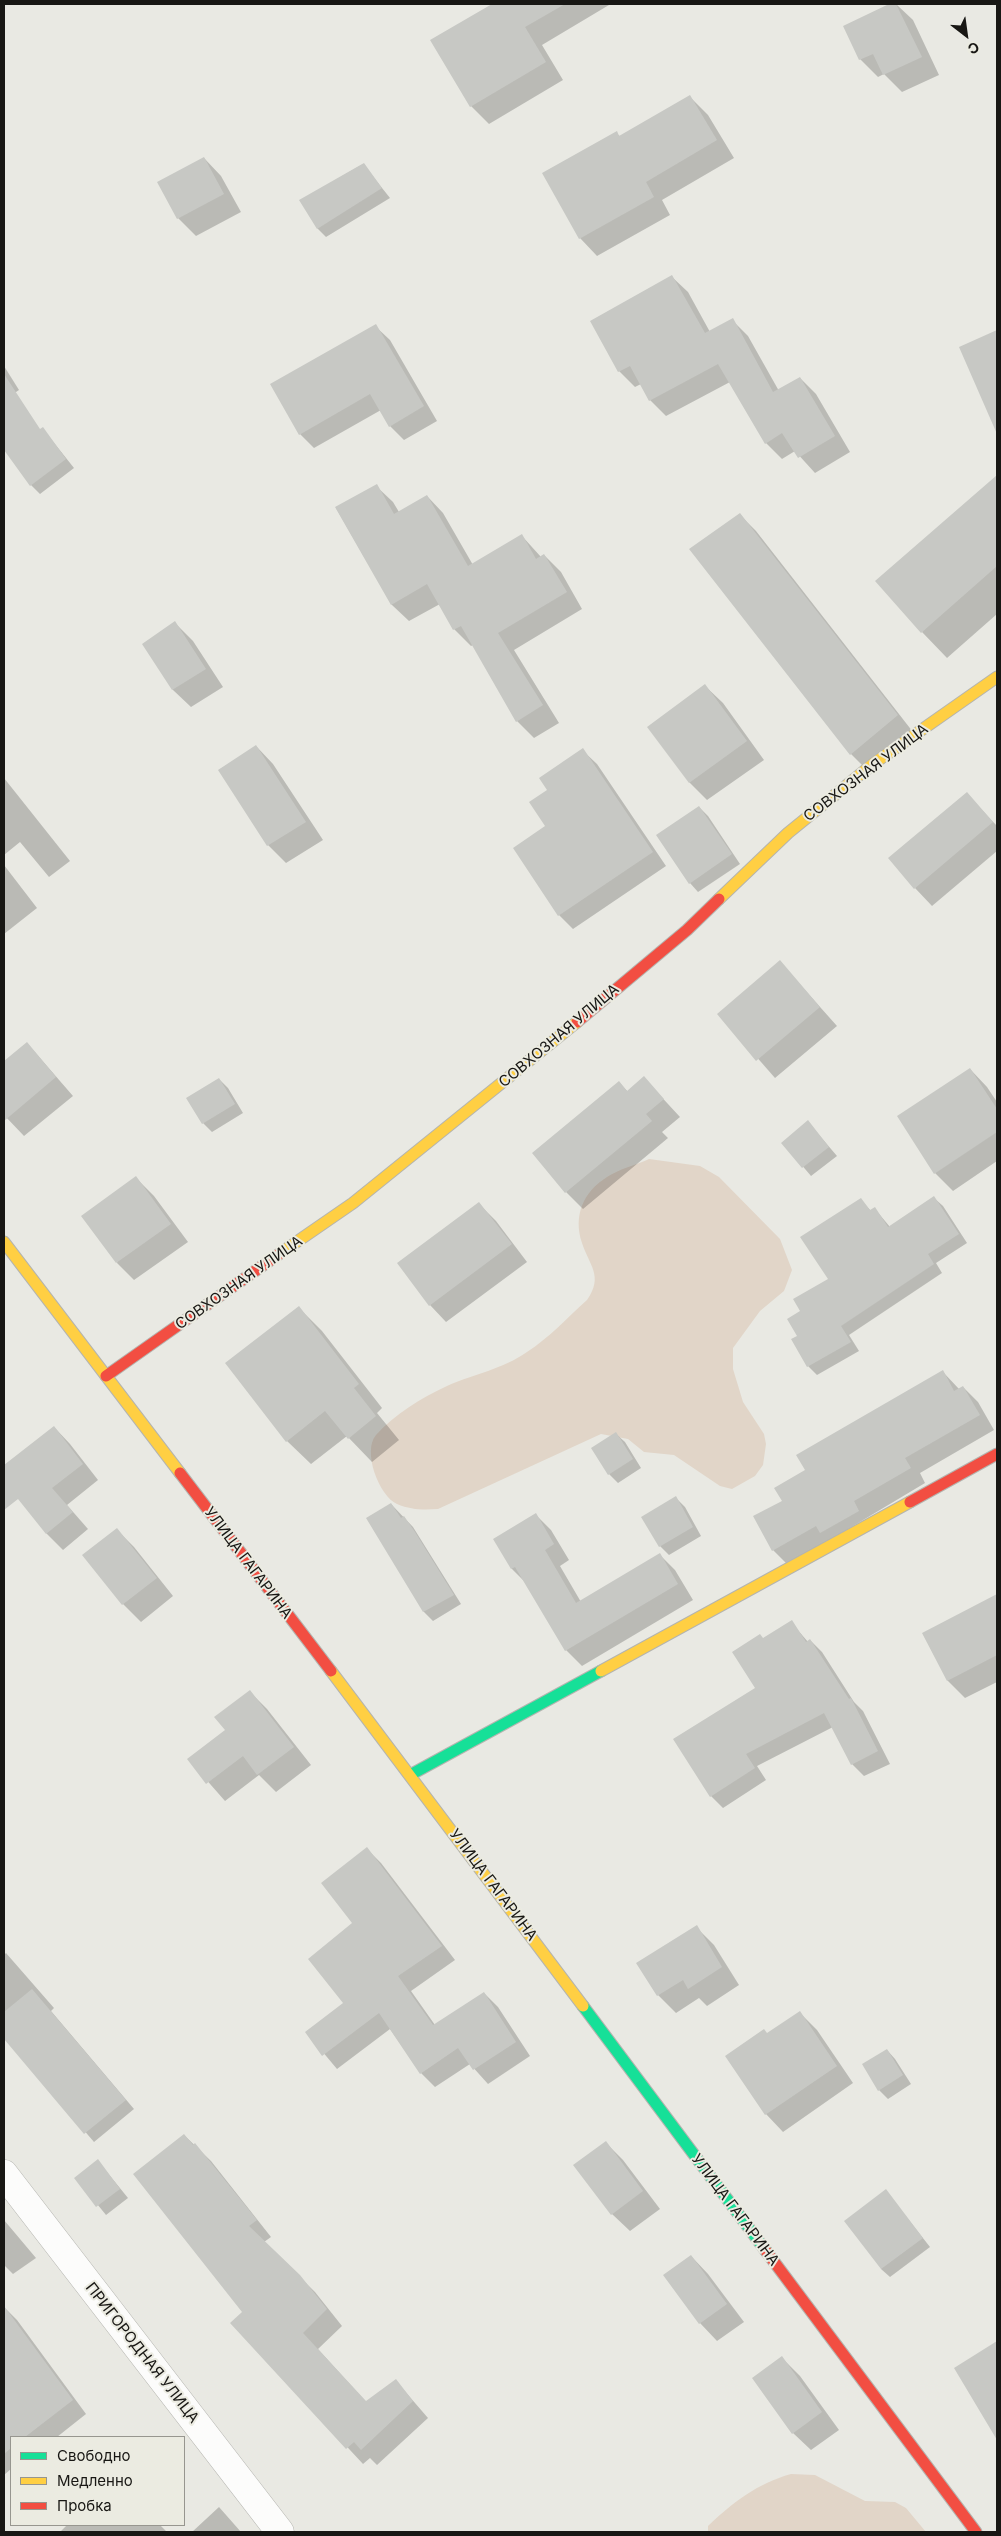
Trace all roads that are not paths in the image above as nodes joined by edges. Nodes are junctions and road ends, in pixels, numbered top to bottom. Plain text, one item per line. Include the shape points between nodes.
1 (997, 677) edge
2 (4, 1242) edge
3 (106, 1376) junction
4 (997, 1454) edge
5 (410, 1774) junction
6 (4, 2174) edge
7 (280, 2532) edge
8 (976, 2532) edge

1 - 3 street, СОВХОЗНАЯ УЛИЦА via 873,764 788,833 687,930 353,1203
2 - 3 street, УЛИЦА ГАГАРИНА
3 - 5 street, УЛИЦА ГАГАРИНА
4 - 5 street
5 - 8 street, УЛИЦА ГАГАРИНА
6 - 7 street, ПРИГОРОДНАЯ УЛИЦА

